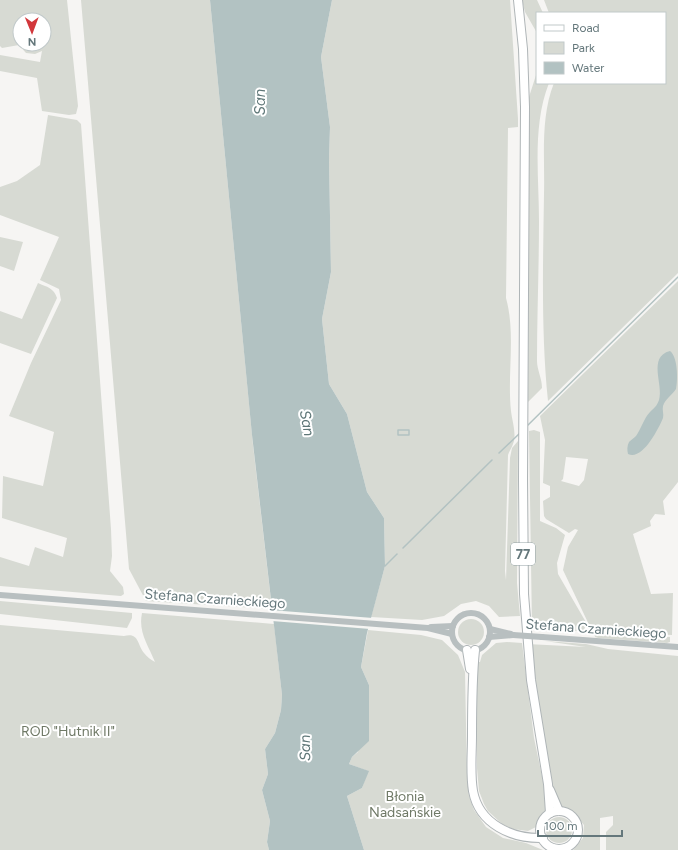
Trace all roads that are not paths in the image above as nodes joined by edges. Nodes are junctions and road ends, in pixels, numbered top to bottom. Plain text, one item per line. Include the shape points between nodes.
1 (518, 0) edge
2 (0, 595) edge
3 (453, 626) junction
4 (428, 628) junction
5 (490, 629) junction
6 (452, 634) junction
7 (513, 635) junction
8 (489, 637) junction
9 (678, 647) edge
10 (471, 650) junction
11 (548, 784) junction
12 (559, 811) junction
13 (550, 813) junction
14 (540, 829) junction
15 (512, 834) junction
16 (543, 838) junction
17 (568, 848) edge
18 (559, 849) edge

1 - 11 main road, 77 via 525,114 524,565 534,709
2 - 4 street, Stefana Czarnieckiego
3 - 4 street, Stefana Czarnieckiego
3 - 5 street via 460,616 473,613 484,618
3 - 6 street
4 - 6 street, Stefana Czarnieckiego
5 - 7 street
5 - 8 street
6 - 10 street via 457,644
7 - 8 street
7 - 9 street, Stefana Czarnieckiego, bridge
8 - 10 street via 484,646
10 - 15 main road via 474,796 487,818
11 - 12 main road, 77
11 - 13 main road, 77
12 - 13 main road
12 - 17 main road via 571,815 577,825 576,837
13 - 14 main road
14 - 15 main road via 529,833
14 - 16 main road
15 - 16 main road via 526,838
16 - 18 main road via 550,846
17 - 18 main road

